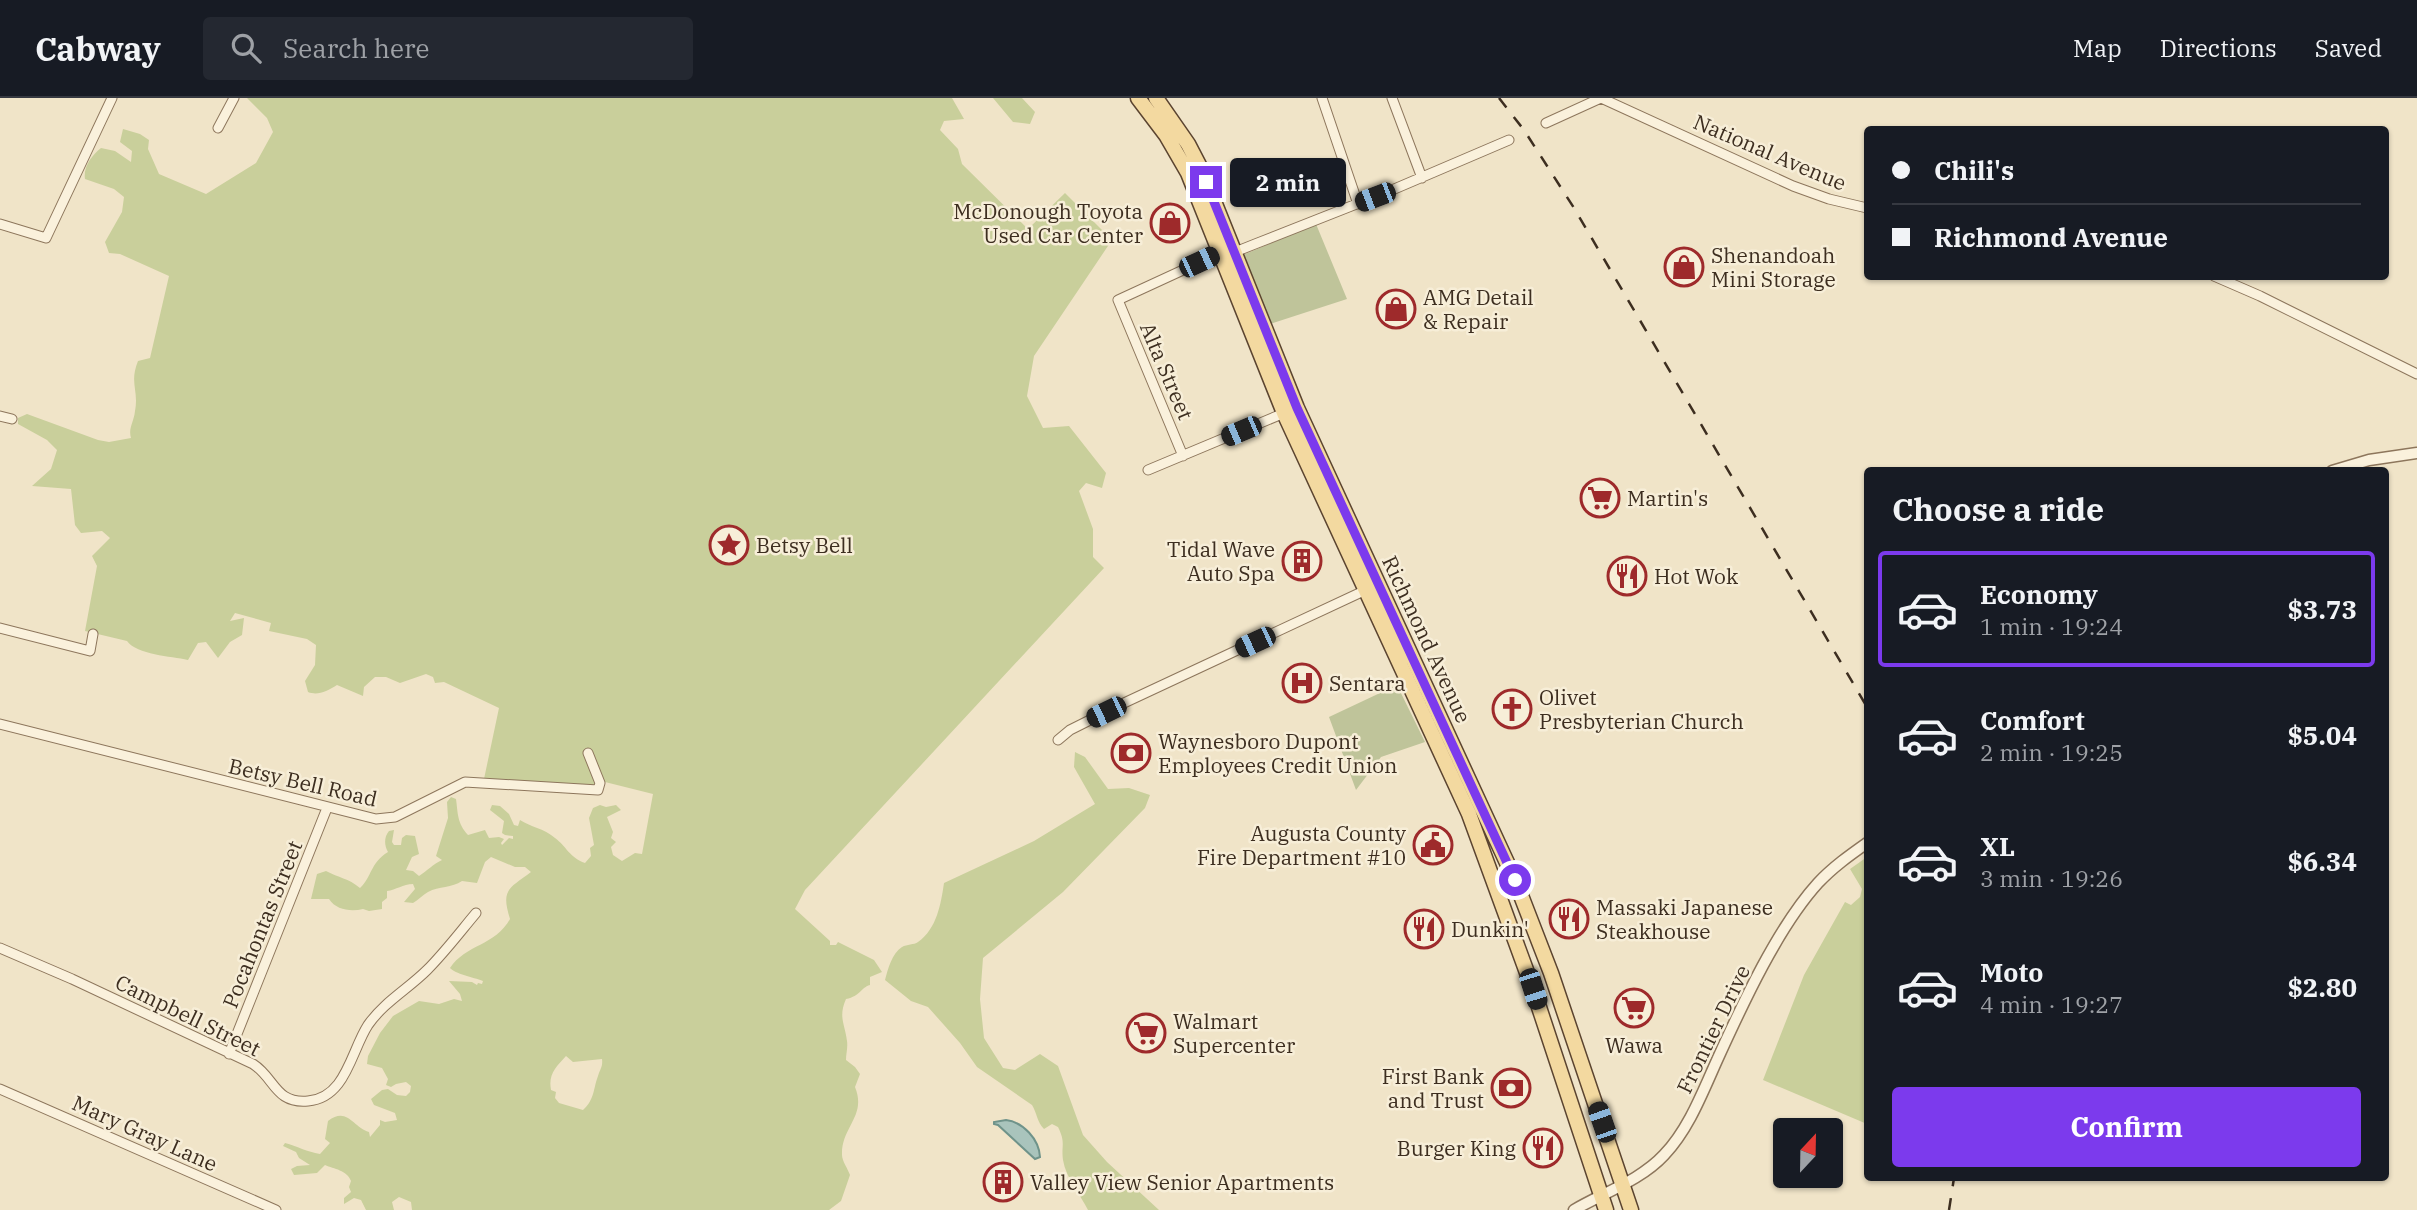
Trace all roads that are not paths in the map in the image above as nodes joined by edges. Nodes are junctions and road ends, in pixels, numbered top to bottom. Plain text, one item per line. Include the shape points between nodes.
1 (111, 98) edge
2 (234, 98) edge
3 (1138, 98) edge
4 (1156, 98) edge
5 (1322, 98) edge
6 (1392, 98) edge
7 (1587, 101) edge
8 (1546, 123) dead end
9 (218, 128) dead end
10 (1509, 140) dead end
11 (1422, 178) junction
12 (1358, 204) junction
13 (1864, 207) edge
14 (0, 224) edge
15 (1227, 252) junction
16 (2223, 280) edge
17 (2417, 374) edge
18 (1291, 411) junction
19 (0, 416) edge
20 (12, 419) dead end
21 (2417, 453) edge
22 (1183, 456) junction
23 (2345, 467) edge
24 (1148, 470) dead end
25 (1373, 589) junction
26 (0, 628) edge
27 (93, 634) dead end
28 (0, 724) edge
29 (1058, 740) dead end
30 (588, 753) dead end
31 (327, 808) junction
32 (1864, 845) edge
33 (476, 913) dead end
34 (0, 948) edge
35 (229, 1054) junction
36 (0, 1088) edge
37 (1622, 1184) junction
38 (1602, 1195) junction
39 (276, 1210) edge
40 (1574, 1210) edge
41 (1606, 1210) edge
42 (1631, 1210) edge

1 - 14 street via 46,238
2 - 9 street
3 - 15 main road, Richmond Avenue via 1178,155
4 - 15 main road, Richmond Avenue via 1192,151
5 - 12 street
6 - 11 street
7 - 8 street, National Avenue
7 - 13 street, National Avenue via 1601,98 1793,186
10 - 11 street
11 - 12 street
12 - 15 street
15 - 18 main road, Richmond Avenue
15 - 22 street, Alta Street via 1118,300
16 - 17 street
18 - 22 street
18 - 25 main road, Richmond Avenue
19 - 20 street
21 - 23 street
22 - 24 street
25 - 29 street via 1124,703
25 - 37 main road, Richmond Avenue via 1496,839 1534,928
25 - 38 main road, Richmond Avenue via 1483,849
26 - 27 street via 90,651
28 - 31 street, Betsy Bell Road
30 - 31 street, Betsy Bell Road via 600,783 595,791 465,782 388,819
31 - 35 street, Pocahontas Street
32 - 37 street, Frontier Drive via 1823,879 1790,921 1675,1143 1651,1167
33 - 35 street, Campbell Street via 425,972 374,1017 340,1082 325,1096 309,1101 289,1099 258,1067
34 - 35 street, Campbell Street
36 - 39 street, Mary Gray Lane
37 - 38 street, Frontier Drive
37 - 42 main road, Richmond Avenue
38 - 40 street, Frontier Drive
38 - 41 main road, Richmond Avenue

